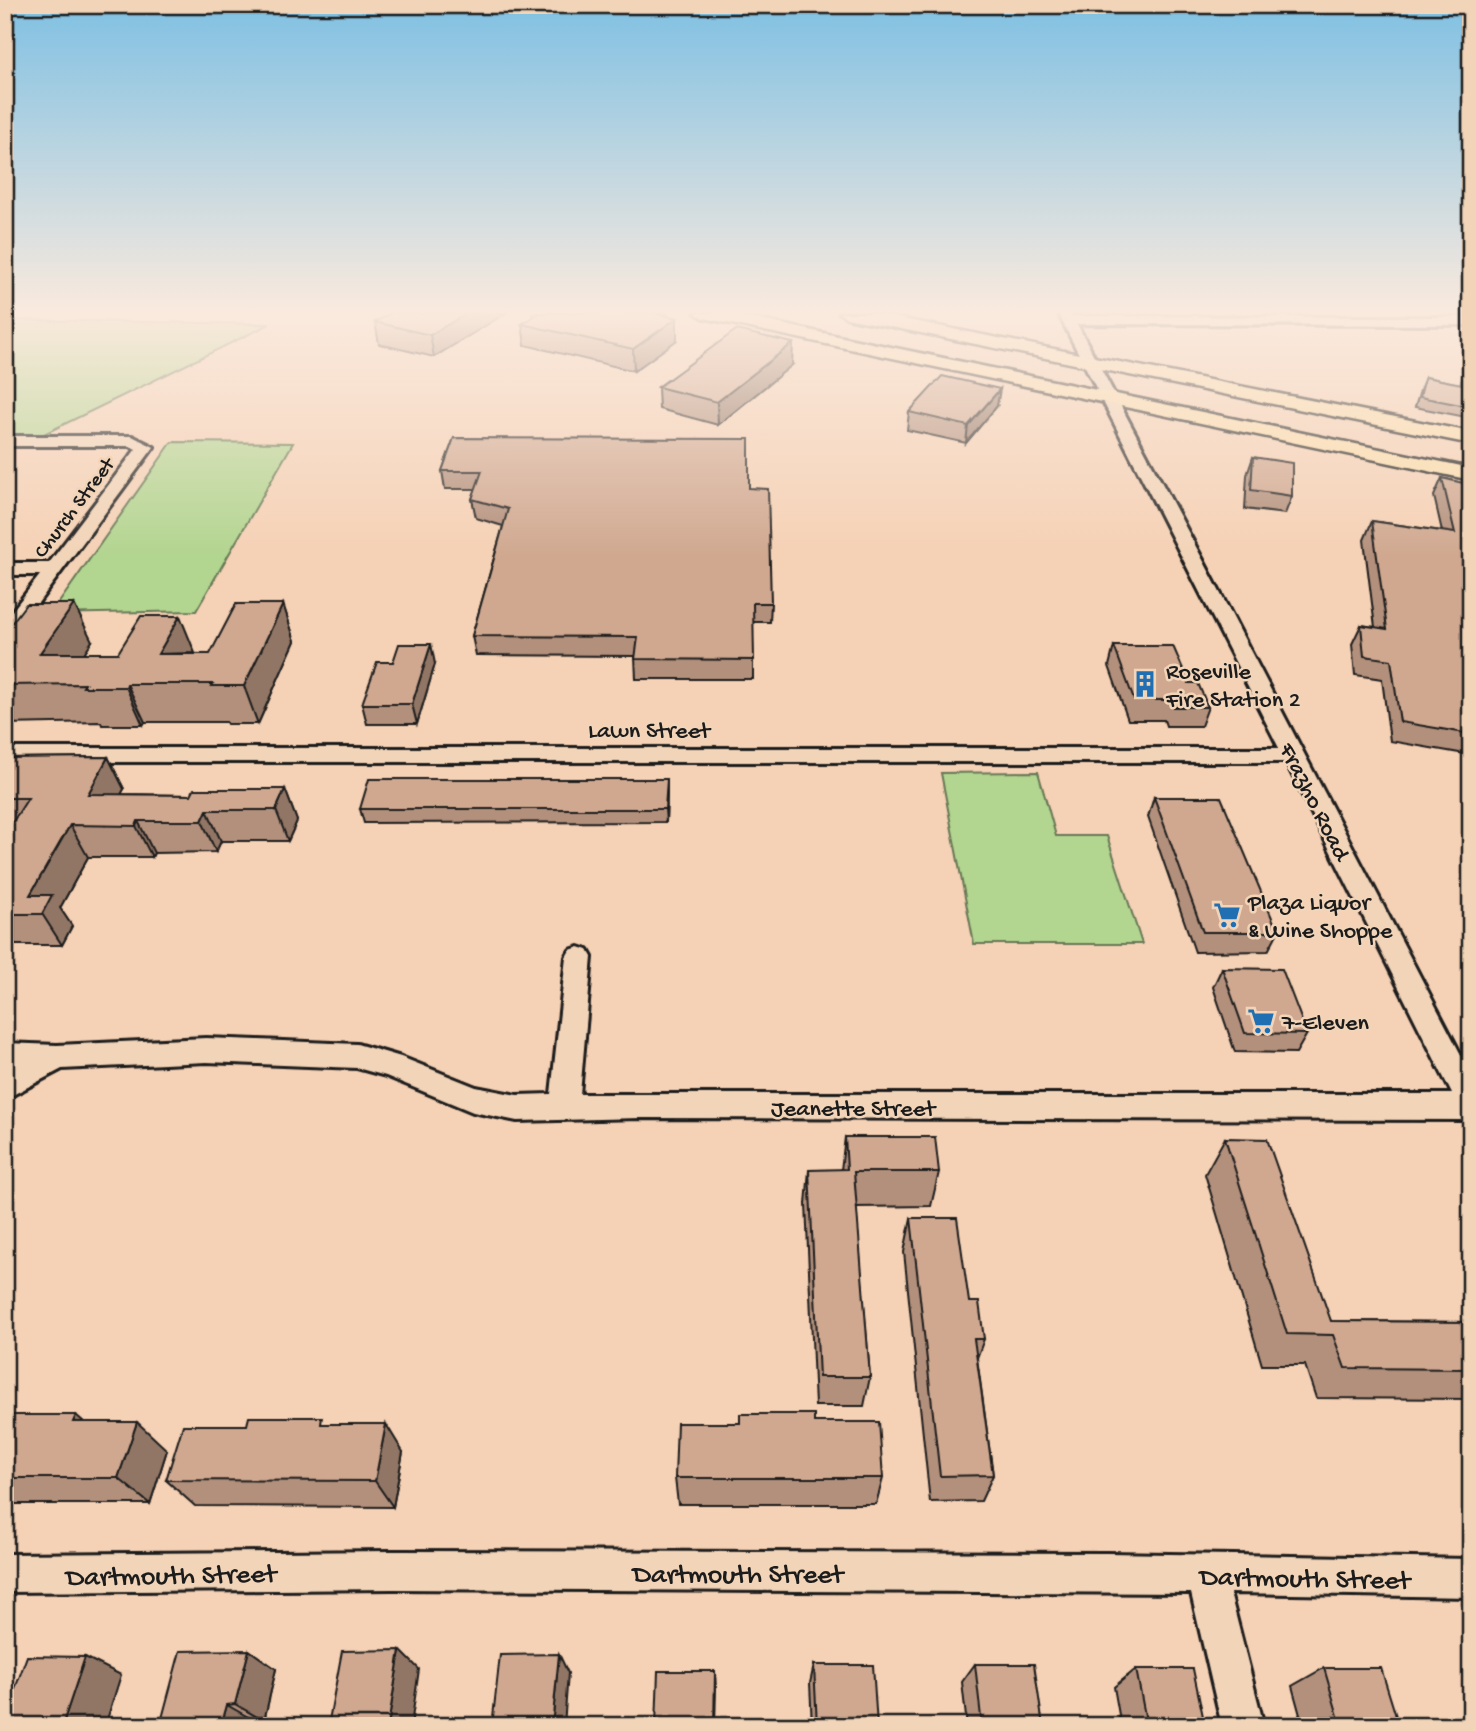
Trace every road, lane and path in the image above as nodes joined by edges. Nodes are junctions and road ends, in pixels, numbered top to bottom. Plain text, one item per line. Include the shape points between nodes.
1 (1089, 394) edge
2 (1108, 394) edge
3 (1247, 394) edge
4 (1110, 398) junction
5 (1427, 430) junction
6 (1471, 438) edge
7 (5, 440) edge
8 (1400, 459) junction
9 (1471, 474) edge
10 (5, 569) edge
11 (54, 569) junction
12 (5, 634) edge
13 (5, 755) edge
14 (1293, 755) junction
15 (579, 957) dead end
16 (12, 1071) edge
17 (1471, 1105) edge
18 (564, 1107) junction
19 (5, 1573) edge
20 (1206, 1576) junction
21 (1471, 1578) edge
22 (1243, 1726) edge

1 - 4 main road
2 - 4 street, Frazho Road
3 - 5 main road
4 - 8 main road
4 - 14 street, Frazho Road
5 - 6 main road
5 - 8 main road via 1436,441 1434,450
7 - 11 street, Church Street via 132,441 146,447
8 - 9 main road
10 - 11 street
11 - 12 street, Church Street
13 - 14 street, Lawn Street
14 - 17 street, Frazho Road
15 - 18 street
16 - 18 street, Jeanette Street via 58,1057 125,1052 357,1056 473,1099 517,1108
17 - 18 street, Jeanette Street
19 - 20 street, Dartmouth Street via 406,1570
20 - 21 street, Dartmouth Street
20 - 22 street

